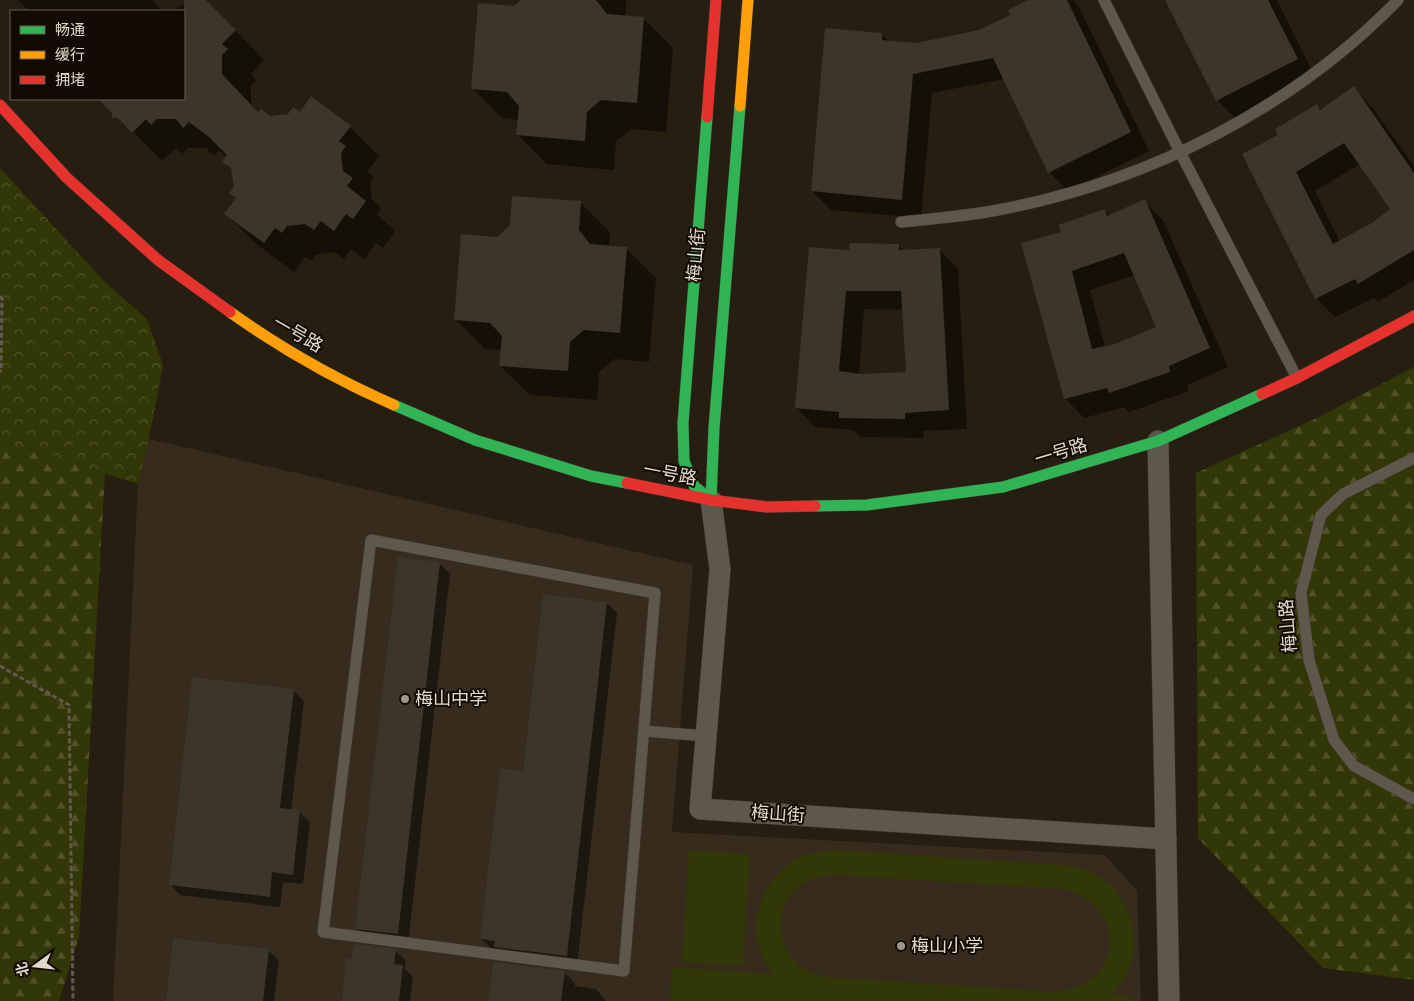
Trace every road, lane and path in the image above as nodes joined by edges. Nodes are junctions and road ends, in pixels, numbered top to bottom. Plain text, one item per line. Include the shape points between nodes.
1 (716, 0) edge
2 (748, 0) edge
3 (1104, 0) edge
4 (1398, 0) edge
5 (0, 105) edge
6 (1180, 152) junction
7 (901, 222) dead end
8 (0, 296) edge
9 (1414, 316) edge
10 (0, 371) edge
11 (1297, 378) junction
12 (1158, 441) junction
13 (1414, 458) edge
14 (711, 500) junction
15 (0, 666) edge
16 (644, 731) junction
17 (706, 736) junction
18 (1414, 799) edge
19 (1166, 839) junction
20 (73, 1001) edge
21 (1169, 1001) edge

1 - 14 street, 梅山街 via 682,423 684,461 694,486
2 - 14 street, 梅山街
3 - 6 lane
4 - 6 lane via 1311,75 1229,127
5 - 14 street, 一号路 via 67,178 158,260 257,331 363,391 475,440 591,476
6 - 7 lane via 1093,186 1046,199 998,210
6 - 11 lane
8 - 10 path
9 - 11 street, 一号路
11 - 12 street, 一号路
12 - 14 street, 一号路 via 1003,487 974,491 866,505 767,507
12 - 19 street
13 - 18 lane, 梅山路 via 1343,494 1321,515 1302,592 1309,660 1334,740 1354,766
14 - 17 street, 梅山街 via 720,569
15 - 20 path via 69,704
16 - 16 lane via 624,971 323,932 371,540 655,593
16 - 17 lane
17 - 19 street, 梅山街 via 700,808
19 - 21 street

